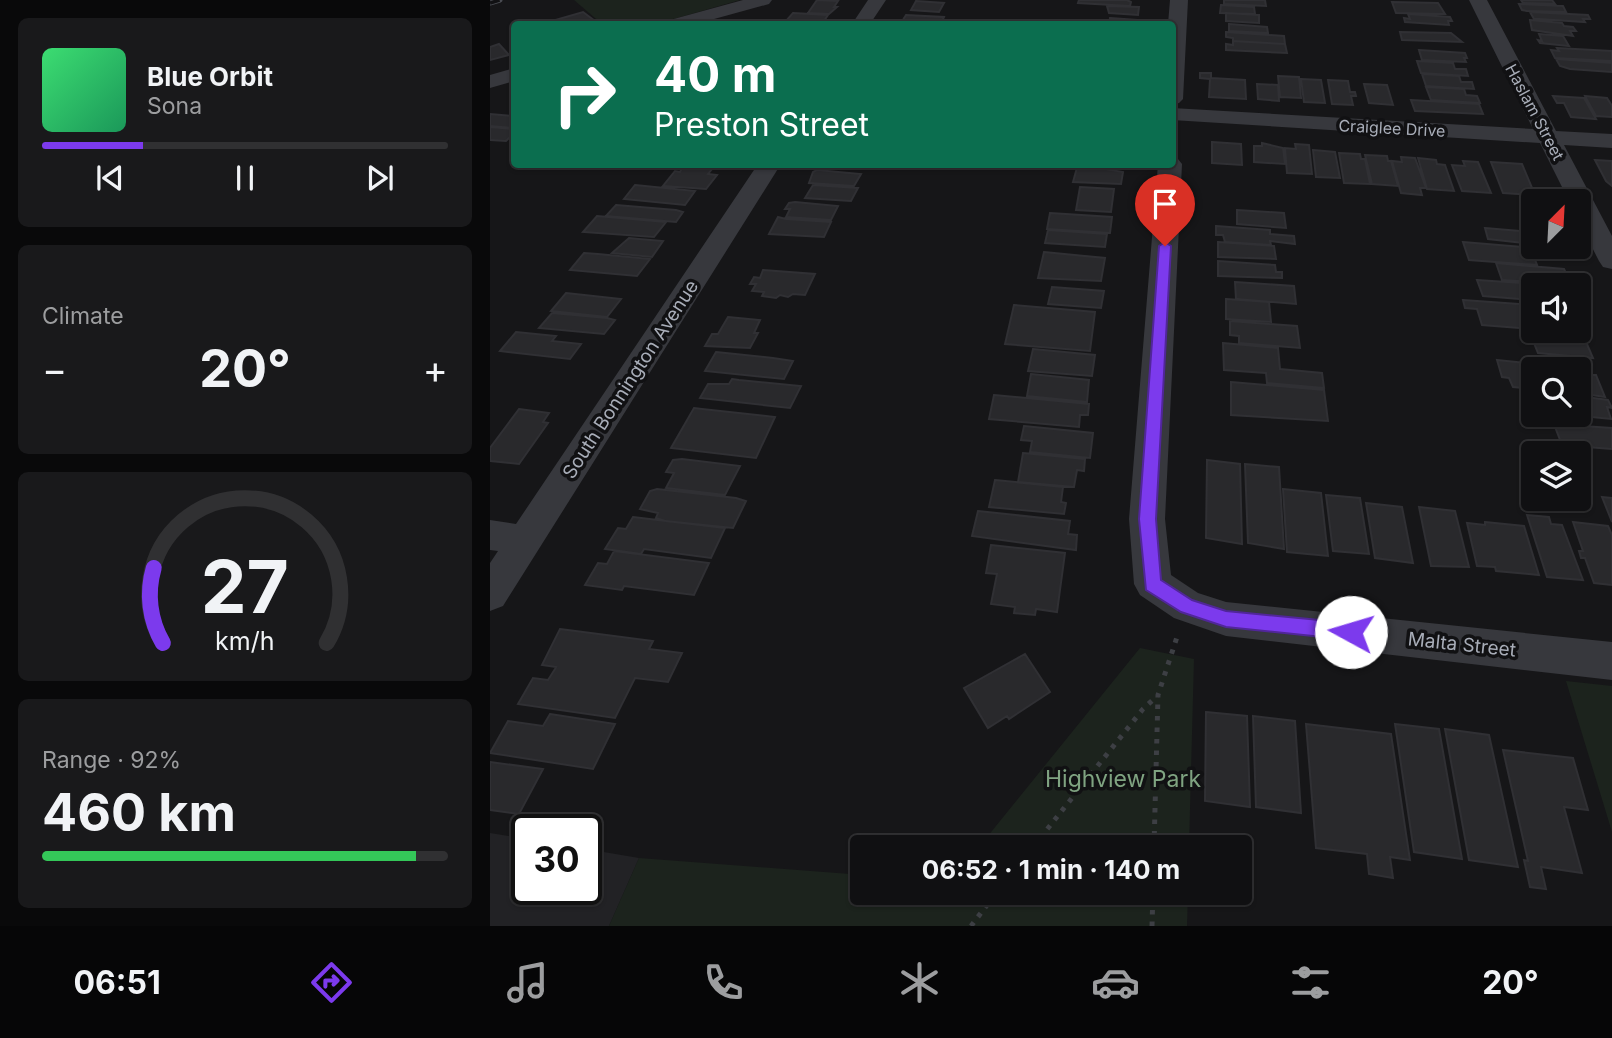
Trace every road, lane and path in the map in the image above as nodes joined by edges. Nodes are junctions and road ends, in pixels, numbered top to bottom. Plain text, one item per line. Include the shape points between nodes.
1 (763, 0) edge
2 (877, 0) edge
3 (1179, 0) edge
4 (1478, 0) edge
5 (688, 21) edge
6 (863, 21) edge
7 (1176, 56) edge
8 (511, 75) edge
9 (490, 82) edge
10 (1176, 113) edge
11 (1549, 137) junction
12 (1612, 141) edge
13 (767, 168) edge
14 (1170, 168) edge
15 (1612, 261) edge
16 (490, 535) edge
17 (526, 540) junction
18 (490, 594) edge
19 (1187, 606) junction
20 (1612, 661) edge
21 (1158, 695) junction
22 (1043, 835) edge
23 (1154, 835) edge
24 (987, 905) edge
25 (1153, 905) edge
26 (971, 926) edge
27 (1152, 926) edge

1 - 5 street
2 - 6 street
3 - 7 street
4 - 11 street, Haslam Street
8 - 9 street
10 - 11 street, Craiglee Drive
11 - 12 street, Craiglee Drive
11 - 15 street, Haslam Street
13 - 17 street, South Bonnington Avenue
14 - 19 street, Malta Street via 1147,519 1153,584
16 - 17 street
17 - 18 street, South Bonnington Avenue
19 - 20 street, Malta Street via 1226,619
19 - 21 path
21 - 22 path
21 - 23 path
24 - 26 path
25 - 27 path

